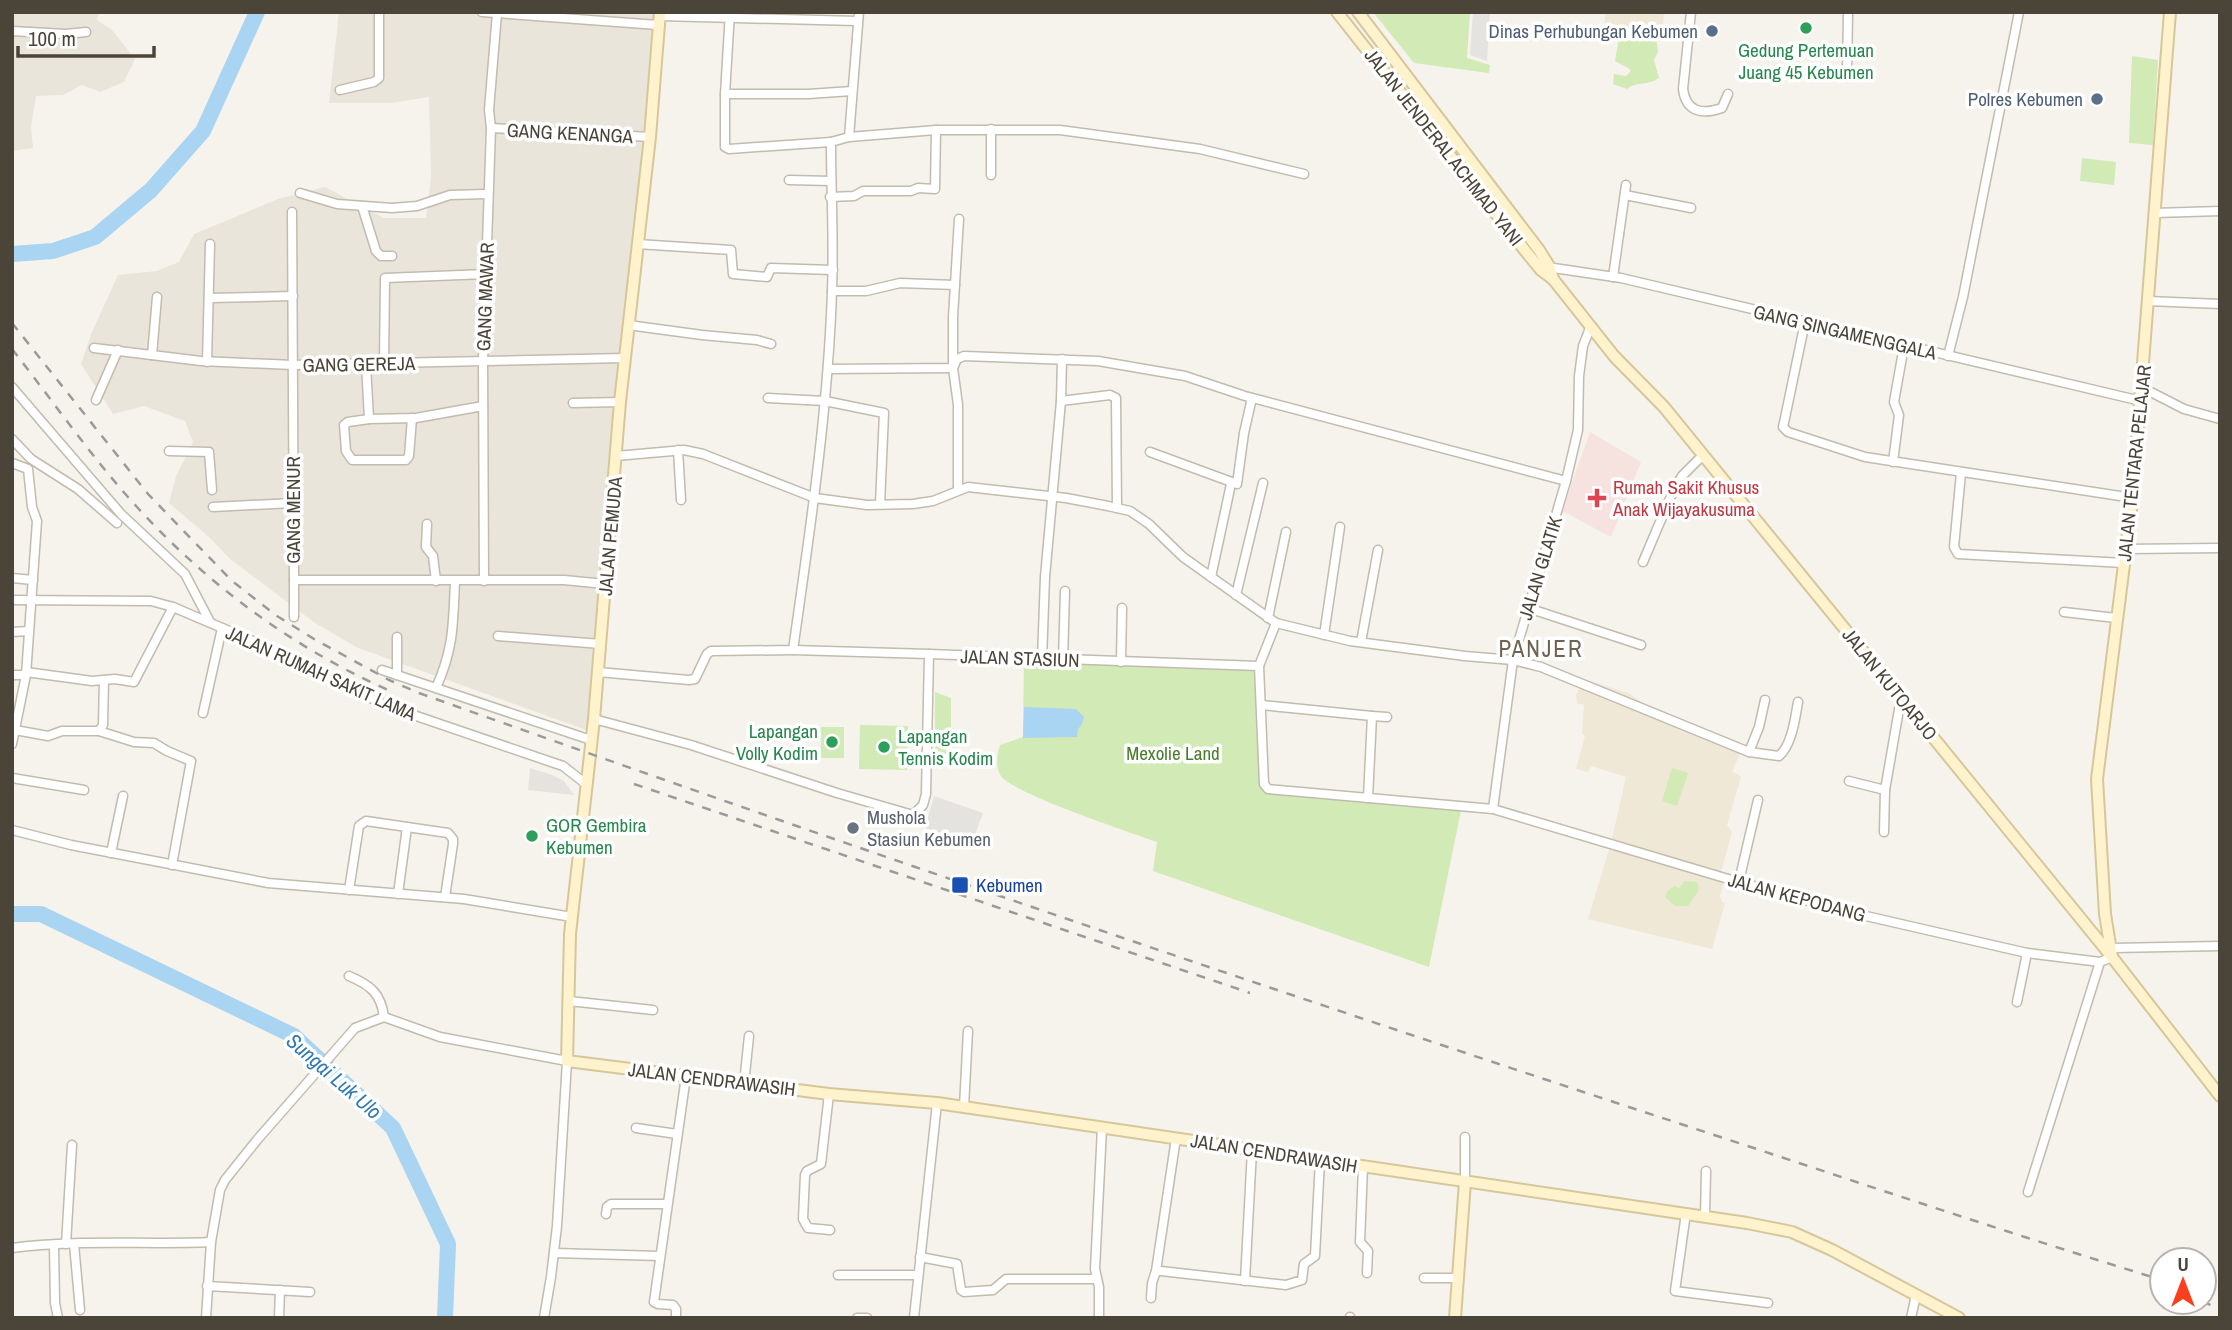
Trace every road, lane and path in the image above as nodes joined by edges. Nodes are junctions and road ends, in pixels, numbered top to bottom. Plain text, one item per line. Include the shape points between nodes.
1 (379, 12) edge
2 (482, 12) edge
3 (1337, 12) edge
4 (1358, 12) edge
5 (1691, 12) edge
6 (1848, 12) edge
7 (2019, 12) edge
8 (2170, 12) edge
9 (497, 13) edge
10 (730, 16) edge
11 (858, 17) edge
12 (659, 18) edge
13 (1366, 22) junction
14 (12, 30) edge
15 (1352, 31) junction
16 (86, 32) dead end
17 (1847, 77) dead end
18 (340, 90) dead end
19 (852, 91) junction
20 (725, 94) junction
21 (1728, 94) dead end
22 (491, 128) junction
23 (990, 129) junction
24 (936, 130) junction
25 (650, 137) junction
26 (849, 137) junction
27 (831, 142) junction
28 (1304, 174) dead end
29 (991, 175) dead end
30 (789, 180) dead end
31 (831, 181) junction
32 (1626, 185) dead end
33 (300, 193) dead end
34 (487, 194) junction
35 (1625, 195) junction
36 (830, 197) junction
37 (362, 206) junction
38 (1691, 208) dead end
39 (2220, 211) edge
40 (292, 212) dead end
41 (2155, 213) junction
42 (959, 219) dead end
43 (210, 244) dead end
44 (637, 244) junction
45 (392, 256) dead end
46 (1545, 268) junction
47 (833, 270) junction
48 (486, 274) junction
49 (1613, 276) junction
50 (1553, 279) joint
51 (956, 285) junction
52 (832, 291) junction
53 (293, 296) junction
54 (157, 297) dead end
55 (209, 298) junction
56 (2148, 301) junction
57 (2220, 304) edge
58 (1805, 322) junction
59 (628, 325) junction
60 (1590, 328) junction
61 (771, 344) dead end
62 (1904, 346) junction
63 (94, 348) dead end
64 (118, 350) junction
65 (1949, 350) junction
66 (152, 355) junction
67 (625, 358) junction
68 (1062, 359) junction
69 (483, 361) junction
70 (207, 362) junction
71 (384, 363) junction
72 (366, 364) junction
73 (293, 365) junction
74 (953, 368) junction
75 (828, 369) junction
76 (12, 387) edge
77 (2143, 388) junction
78 (768, 398) dead end
79 (1252, 398) junction
80 (96, 400) dead end
81 (825, 401) junction
82 (1061, 401) junction
83 (2141, 401) junction
84 (620, 402) junction
85 (573, 403) dead end
86 (483, 406) junction
87 (412, 418) junction
88 (369, 419) junction
89 (2220, 419) edge
90 (12, 439) edge
91 (678, 450) junction
92 (169, 451) dead end
93 (1150, 452) dead end
94 (1703, 455) junction
95 (616, 456) junction
96 (1893, 462) junction
97 (12, 463) edge
98 (28, 463) junction
99 (1961, 473) junction
100 (1566, 481) junction
101 (1263, 482) dead end
102 (1231, 484) junction
103 (212, 490) dead end
104 (958, 490) junction
105 (1053, 496) junction
106 (815, 498) junction
107 (2133, 498) junction
108 (681, 500) dead end
109 (293, 503) junction
110 (114, 505) junction
111 (880, 505) junction
112 (213, 507) dead end
113 (1117, 508) junction
114 (106, 513) junction
115 (117, 523) dead end
116 (427, 524) dead end
117 (1340, 527) dead end
118 (1286, 532) dead end
119 (2220, 548) edge
120 (2126, 549) junction
121 (1378, 550) dead end
122 (1643, 562) dead end
123 (2124, 563) junction
124 (1211, 577) junction
125 (12, 578) edge
126 (33, 580) junction
127 (293, 580) junction
128 (436, 581) junction
129 (455, 581) junction
130 (484, 581) junction
131 (605, 584) junction
132 (1065, 591) dead end
133 (1236, 595) junction
134 (12, 600) edge
135 (32, 600) junction
136 (173, 607) junction
137 (1122, 608) dead end
138 (1528, 608) junction
139 (2064, 612) dead end
140 (294, 617) dead end
141 (1268, 618) junction
142 (2116, 618) junction
143 (210, 622) junction
144 (1276, 623) junction
145 (222, 628) junction
146 (28, 631) junction
147 (12, 632) edge
148 (1324, 635) junction
149 (498, 636) dead end
150 (397, 637) dead end
151 (1361, 642) junction
152 (601, 644) junction
153 (1641, 645) dead end
154 (793, 650) junction
155 (929, 654) junction
156 (1042, 659) junction
157 (1063, 660) junction
158 (1513, 660) junction
159 (1121, 662) junction
160 (1259, 666) junction
161 (382, 670) dead end
162 (598, 672) junction
163 (26, 674) junction
164 (12, 675) edge
165 (397, 675) junction
166 (104, 680) junction
167 (436, 688) junction
168 (1901, 698) junction
169 (1765, 700) dead end
170 (1798, 702) dead end
171 (1261, 705) junction
172 (203, 713) dead end
173 (1372, 716) junction
174 (1387, 717) dead end
175 (594, 719) junction
176 (15, 730) junction
177 (99, 731) junction
178 (591, 740) junction
179 (12, 744) edge
180 (1749, 752) junction
181 (12, 778) edge
182 (1849, 781) dead end
183 (586, 784) junction
184 (84, 790) dead end
185 (1885, 790) junction
186 (123, 796) dead end
187 (1368, 798) junction
188 (1758, 800) dead end
189 (1493, 809) junction
190 (407, 827) junction
191 (12, 830) edge
192 (1884, 832) dead end
193 (111, 853) junction
194 (172, 865) junction
195 (1739, 881) junction
196 (349, 890) junction
197 (398, 894) junction
198 (445, 897) junction
199 (2105, 914) junction
200 (572, 917) junction
201 (2093, 934) junction
202 (2220, 946) edge
203 (2027, 953) junction
204 (2107, 957) junction
205 (349, 976) dead end
206 (569, 1001) junction
207 (2017, 1002) dead end
208 (653, 1010) dead end
209 (384, 1017) junction
210 (968, 1031) dead end
211 (749, 1036) dead end
212 (567, 1061) junction
213 (686, 1076) junction
214 (744, 1084) junction
215 (829, 1094) junction
216 (2220, 1096) edge
217 (937, 1103) junction
218 (964, 1107) junction
219 (636, 1128) dead end
220 (1102, 1128) junction
221 (677, 1134) junction
222 (1465, 1137) dead end
223 (1176, 1138) junction
224 (72, 1145) dead end
225 (1252, 1150) junction
226 (1320, 1160) junction
227 (1363, 1167) junction
228 (1706, 1171) dead end
229 (1465, 1182) junction
230 (2028, 1192) dead end
231 (667, 1204) junction
232 (1686, 1213) junction
233 (606, 1214) dead end
234 (1704, 1216) junction
235 (830, 1230) dead end
236 (211, 1242) junction
237 (70, 1244) junction
238 (54, 1245) junction
239 (12, 1248) edge
240 (554, 1253) junction
241 (660, 1256) junction
242 (920, 1257) junction
243 (1156, 1271) junction
244 (1367, 1273) dead end
245 (838, 1275) dead end
246 (918, 1275) junction
247 (1424, 1278) dead end
248 (1459, 1278) junction
249 (1096, 1279) junction
250 (1245, 1280) junction
251 (207, 1286) junction
252 (280, 1290) junction
253 (310, 1292) dead end
254 (1916, 1295) junction
255 (1151, 1298) dead end
256 (1768, 1303) dead end
257 (80, 1310) dead end
258 (58, 1318) edge
259 (206, 1318) edge
260 (279, 1318) edge
261 (544, 1318) edge
262 (676, 1318) edge
263 (857, 1318) edge
264 (867, 1318) edge
265 (914, 1318) edge
266 (1099, 1318) edge
267 (1455, 1318) edge
268 (1911, 1318) edge
269 (1959, 1318) edge

1 - 18 street via 379,78
2 - 9 street
3 - 15 main road, JALAN JENDERAL ACHMAD YANI
4 - 13 main road
5 - 21 street via 1684,98 1689,107 1710,112 1722,108
6 - 17 street
7 - 65 street
8 - 41 main road, JALAN TENTARA PELAJAR
9 - 12 street
9 - 22 street, GANG MAWAR
10 - 11 street
10 - 12 street
10 - 20 street
11 - 19 street
12 - 25 main road, JALAN PEMUDA
13 - 15 main road
13 - 46 main road via 1460,145
14 - 16 street
15 - 46 main road, JALAN JENDERAL ACHMAD YANI
19 - 20 street
19 - 26 street
20 - 27 street via 725,147 729,149
22 - 25 street, GANG KENANGA
22 - 34 street, GANG MAWAR
23 - 24 street
23 - 28 street via 1060,130 1200,149
23 - 29 street
24 - 26 street
24 - 36 street via 935,188
25 - 44 main road, JALAN PEMUDA
26 - 27 street
27 - 31 street
30 - 31 street
31 - 36 street
32 - 35 street
33 - 37 street
34 - 37 street via 450,195 410,208
34 - 48 street, GANG MAWAR
35 - 38 street
35 - 49 street
36 - 47 street
37 - 45 street via 376,251
39 - 41 street
40 - 53 street, GANG MENUR
41 - 56 main road, JALAN TENTARA PELAJAR
42 - 51 street
43 - 55 street
44 - 47 street via 731,250 733,274 767,277 771,268
44 - 59 main road, JALAN PEMUDA
46 - 49 street, GANG SINGAMENGGALA
46 - 50 main road, JALAN JENDERAL ACHMAD YANI
47 - 52 street
48 - 69 street, GANG MAWAR
48 - 71 street via 385,278
49 - 58 street, GANG SINGAMENGGALA
50 - 60 main road, JALAN KUTOARJO
51 - 52 street via 900,283 866,291
51 - 74 street
52 - 75 street
53 - 55 street
53 - 73 street, GANG MENUR
54 - 66 street
55 - 70 street
56 - 57 street
56 - 77 main road, JALAN TENTARA PELAJAR
58 - 62 street, GANG SINGAMENGGALA
58 - 96 street via 1783,427 1865,457
59 - 61 street
59 - 67 main road, JALAN PEMUDA
60 - 94 main road, JALAN KUTOARJO
60 - 100 street, JALAN GLATIK via 1583,346 1578,430
62 - 65 street, GANG SINGAMENGGALA
62 - 96 street via 1894,402 1899,415
63 - 64 street, GANG GEREJA
64 - 66 street, GANG GEREJA
64 - 80 street
65 - 83 street, GANG SINGAMENGGALA
66 - 70 street, GANG GEREJA
67 - 69 street, GANG GEREJA
67 - 84 main road, JALAN PEMUDA
68 - 74 street via 964,356
68 - 79 street via 1185,376
68 - 82 street
69 - 71 street, GANG GEREJA
69 - 86 street, GANG MAWAR
70 - 73 street, GANG GEREJA
71 - 72 street, GANG GEREJA
72 - 73 street, GANG GEREJA
72 - 88 street
73 - 109 street, GANG MENUR
74 - 75 street
74 - 104 street
75 - 81 street
76 - 110 street
77 - 83 main road, JALAN TENTARA PELAJAR
77 - 89 street via 2184,409
78 - 81 street
79 - 100 street
79 - 102 street via 1238,483
81 - 106 street
81 - 111 street via 884,413
82 - 105 street
82 - 113 street via 1116,398
83 - 107 main road, JALAN TENTARA PELAJAR
84 - 85 street
84 - 95 main road, JALAN PEMUDA
86 - 87 street
86 - 130 street, GANG MAWAR
87 - 88 street
87 - 88 street via 408,459 354,461 346,450 344,425
90 - 98 street
91 - 95 street
91 - 106 street via 703,454
91 - 108 street
92 - 103 street via 209,452
93 - 102 street
94 - 122 street via 1674,489
94 - 168 main road, JALAN KUTOARJO
95 - 131 main road, JALAN PEMUDA
96 - 99 street
97 - 98 street
98 - 114 street via 65,480
98 - 126 street via 37,521
99 - 107 street
99 - 123 street via 1954,547 1958,554
100 - 138 street, JALAN GLATIK
101 - 133 street
102 - 124 street
104 - 105 street
104 - 111 street via 923,503
105 - 113 street
105 - 156 street
106 - 111 street
106 - 154 street
107 - 120 main road, JALAN TENTARA PELAJAR
109 - 112 street
109 - 127 street, GANG MENUR
110 - 114 street
110 - 143 street via 186,574
113 - 124 street via 1149,524
114 - 115 street
116 - 128 street via 426,547 433,556
117 - 148 street
118 - 141 street
119 - 120 street
120 - 123 main road, JALAN TENTARA PELAJAR
121 - 151 street
123 - 142 main road, JALAN TENTARA PELAJAR
124 - 133 street
125 - 126 street
126 - 135 street
127 - 128 street, GANG MENUR
127 - 140 street
128 - 129 street, GANG MENUR
129 - 130 street, GANG MENUR
129 - 167 street via 452,644
130 - 131 street, GANG MENUR
131 - 152 main road, JALAN PEMUDA
132 - 157 street
133 - 141 street
134 - 135 street, JALAN RUMAH SAKIT LAMA
135 - 136 street, JALAN RUMAH SAKIT LAMA via 150,601
135 - 146 street
136 - 143 street, JALAN RUMAH SAKIT LAMA
136 - 166 street via 134,682
137 - 159 street
138 - 153 street
138 - 158 street, JALAN GLATIK
139 - 142 street
141 - 144 street
142 - 199 main road, JALAN TENTARA PELAJAR via 2097,779
143 - 145 street, JALAN RUMAH SAKIT LAMA
144 - 148 street
144 - 160 street
145 - 172 street
145 - 183 street, JALAN RUMAH SAKIT LAMA via 387,706 562,766
146 - 147 street
146 - 163 street
148 - 151 street
149 - 152 street
150 - 165 street
151 - 158 street
152 - 162 main road, JALAN PEMUDA
154 - 155 street, JALAN STASIUN
154 - 162 street, JALAN STASIUN via 711,651 695,679 689,680
155 - 156 street, JALAN STASIUN
155 - 175 street via 926,794 913,815
156 - 157 street, JALAN STASIUN
157 - 159 street, JALAN STASIUN
158 - 180 street via 1541,667
158 - 189 street, JALAN GLATIK
159 - 160 street, JALAN STASIUN
160 - 171 street
161 - 165 street
162 - 175 main road, JALAN PEMUDA
163 - 164 street
163 - 166 street
163 - 176 street
165 - 167 street
166 - 177 street
167 - 178 street
168 - 185 street
168 - 201 main road, JALAN KUTOARJO
169 - 180 street
170 - 180 street via 1784,751 1779,756
171 - 173 street
171 - 187 street via 1266,788
173 - 174 street
173 - 187 street
175 - 178 main road, JALAN PEMUDA
176 - 177 street via 48,736
176 - 179 street
177 - 194 street via 155,743 191,761
178 - 183 main road, JALAN PEMUDA
181 - 184 street
182 - 185 street
183 - 200 main road, JALAN PEMUDA
185 - 192 street
186 - 193 street
187 - 189 street
188 - 195 street
189 - 195 street, JALAN KEPODANG
190 - 196 street via 360,824
190 - 197 street
190 - 198 street via 444,831 453,839
191 - 193 street
193 - 194 street
194 - 196 street via 268,883
195 - 203 street, JALAN KEPODANG
196 - 197 street
197 - 198 street
198 - 200 street
199 - 201 main road
199 - 204 main road, JALAN TENTARA PELAJAR
200 - 206 main road, JALAN PEMUDA
201 - 204 main road, JALAN KUTOARJO
202 - 204 street, JALAN KEPODANG
203 - 204 street, JALAN KEPODANG
203 - 207 street
204 - 216 main road, JALAN KUTOARJO
204 - 230 street
205 - 209 street via 375,992
206 - 208 street
206 - 212 main road, JALAN PEMUDA
209 - 212 street via 440,1037
209 - 236 street via 355,1028 225,1180
210 - 218 street
211 - 214 street
212 - 213 main road, JALAN CENDRAWASIH
212 - 240 street
213 - 214 main road, JALAN CENDRAWASIH
213 - 221 street
214 - 215 main road, JALAN CENDRAWASIH
215 - 217 main road, JALAN CENDRAWASIH
215 - 235 street via 821,1164 805,1175 803,1219 808,1228
217 - 218 main road, JALAN CENDRAWASIH
217 - 242 street
218 - 220 main road, JALAN CENDRAWASIH
219 - 221 street
220 - 223 main road, JALAN CENDRAWASIH
220 - 249 street
221 - 231 street
222 - 229 street
223 - 225 main road, JALAN CENDRAWASIH
223 - 243 street
224 - 237 street
225 - 226 main road, JALAN CENDRAWASIH
225 - 250 street
226 - 227 main road, JALAN CENDRAWASIH
226 - 250 street via 1315,1256 1304,1264 1301,1280 1286,1285
227 - 229 main road, JALAN CENDRAWASIH
227 - 244 street via 1360,1242 1368,1251
228 - 234 street
229 - 232 main road, JALAN CENDRAWASIH
229 - 248 main road
231 - 233 street via 611,1204
231 - 241 street
232 - 234 main road, JALAN CENDRAWASIH
232 - 256 street via 1675,1291
234 - 254 main road, JALAN CENDRAWASIH via 1792,1232
236 - 237 street
236 - 251 street
237 - 238 street
237 - 257 street
238 - 239 street
238 - 258 street
240 - 241 street
240 - 261 street
241 - 262 street via 653,1302 673,1305
242 - 246 street
242 - 249 street via 957,1264 964,1292 993,1290 1006,1279
243 - 250 street
243 - 255 street
245 - 246 street
246 - 265 street
247 - 248 street
248 - 267 main road
249 - 266 street
251 - 252 street
251 - 259 street
252 - 253 street
252 - 260 street
254 - 268 street
254 - 269 main road, JALAN CENDRAWASIH
263 - 264 street

